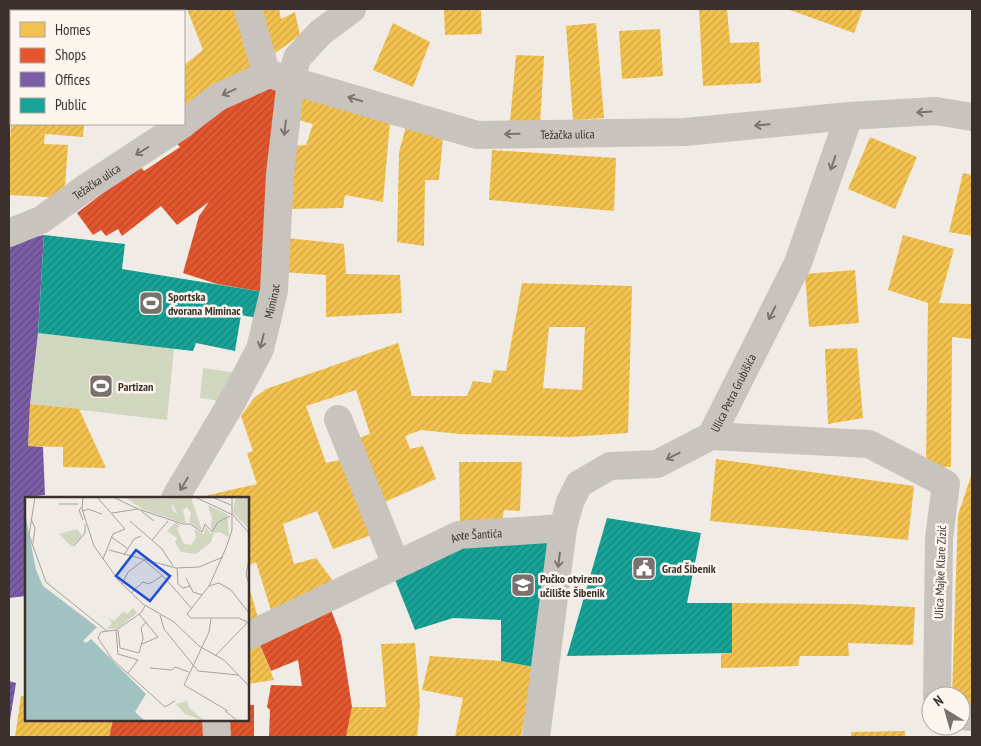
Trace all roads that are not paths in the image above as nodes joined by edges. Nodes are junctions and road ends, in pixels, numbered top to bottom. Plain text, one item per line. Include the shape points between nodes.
1 (248, 9) edge
2 (352, 9) edge
3 (280, 77) junction
4 (848, 116) junction
5 (972, 117) edge
6 (185, 122) edge
7 (180, 125) edge
8 (9, 233) edge
9 (338, 419) dead end
10 (711, 436) junction
11 (176, 497) edge
12 (563, 528) junction
13 (396, 565) junction
14 (249, 636) edge
15 (937, 686) edge
16 (216, 721) edge
17 (218, 737) edge
18 (536, 737) edge

1 - 3 street, Miminac via 264,65
2 - 3 street via 320,33
4 -> 3 street, Težačka ulica via 684,132 478,135
3 -> 6 street, Težačka ulica via 218,97
3 -> 11 street, Miminac via 280,174 274,290 260,349
5 -> 4 street, Težačka ulica via 936,111
4 -> 10 street, Ulica Petra Grubišića via 798,262
7 -> 8 street, Težačka ulica via 41,220
9 - 13 street
10 -> 12 street, Ulica Petra Grubišića via 657,464 610,466 579,484
10 - 15 street, Ulica Majke Klare Zizić via 869,444 946,484 939,538
12 - 13 street, Ante Šantića via 459,535
12 -> 18 street, Ulica Petra Grubišića
13 - 14 street, Ante Šantića
16 - 17 street

